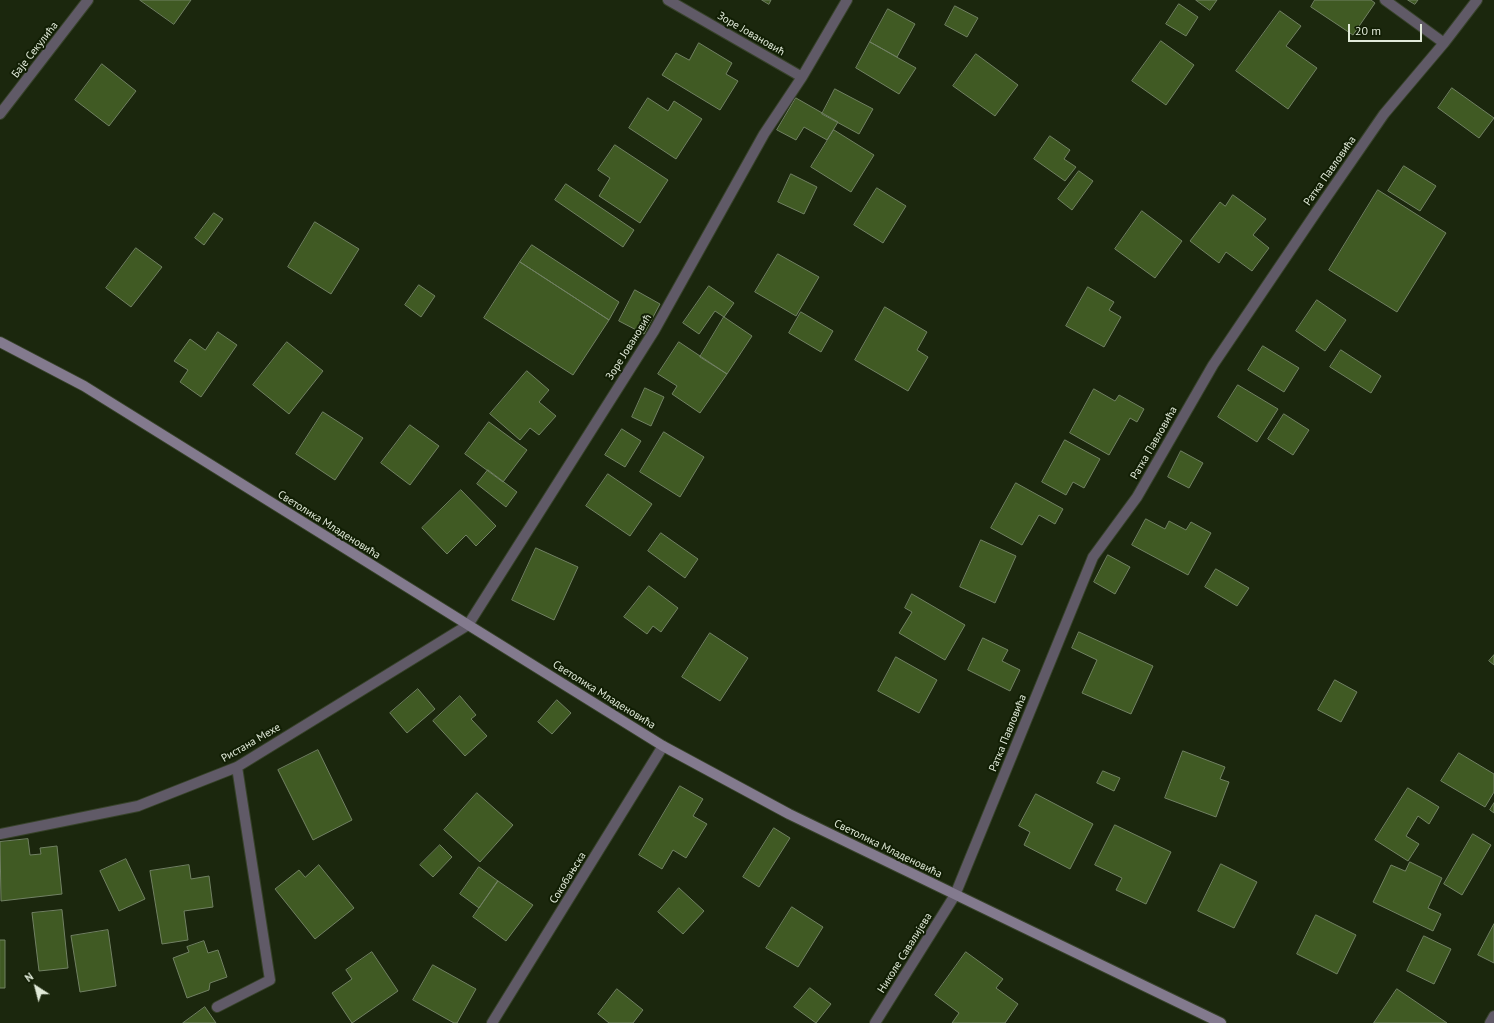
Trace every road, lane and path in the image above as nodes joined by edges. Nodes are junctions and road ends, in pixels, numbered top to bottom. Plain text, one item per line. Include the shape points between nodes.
1 (88, 0) edge
2 (668, 0) edge
3 (847, 0) edge
4 (1385, 0) edge
5 (1477, 0) edge
6 (1444, 43) junction
7 (802, 77) junction
8 (0, 114) edge
9 (0, 342) edge
10 (468, 625) junction
11 (663, 746) junction
12 (237, 767) junction
13 (0, 834) edge
14 (955, 895) junction
15 (217, 1007) dead end
16 (1494, 1016) edge
17 (492, 1023) edge
18 (875, 1023) edge
19 (1221, 1023) edge
20 (1490, 1023) edge

1 - 8 street, Баје Секулића
2 - 7 street, Зоре Јовановић
3 - 7 street, Зоре Јовановић
4 - 6 street
5 - 6 street, Ратка Павловића
6 - 14 street, Ратка Павловића via 1384,114 1314,214 1213,365 1136,497 1093,557
7 - 10 street, Зоре Јовановић via 764,134 654,331
9 - 10 street, Светолика Младеновића via 84,386
10 - 11 street, Светолика Младеновића
10 - 12 street, Ристана Мехе
11 - 14 street, Светолика Младеновића via 789,814
11 - 17 street, Сокобањска
12 - 13 street, Ристана Мехе via 138,806
12 - 15 street via 270,980
14 - 18 street, Николе Савалијева
14 - 19 street, Светолика Младеновића
16 - 20 street

